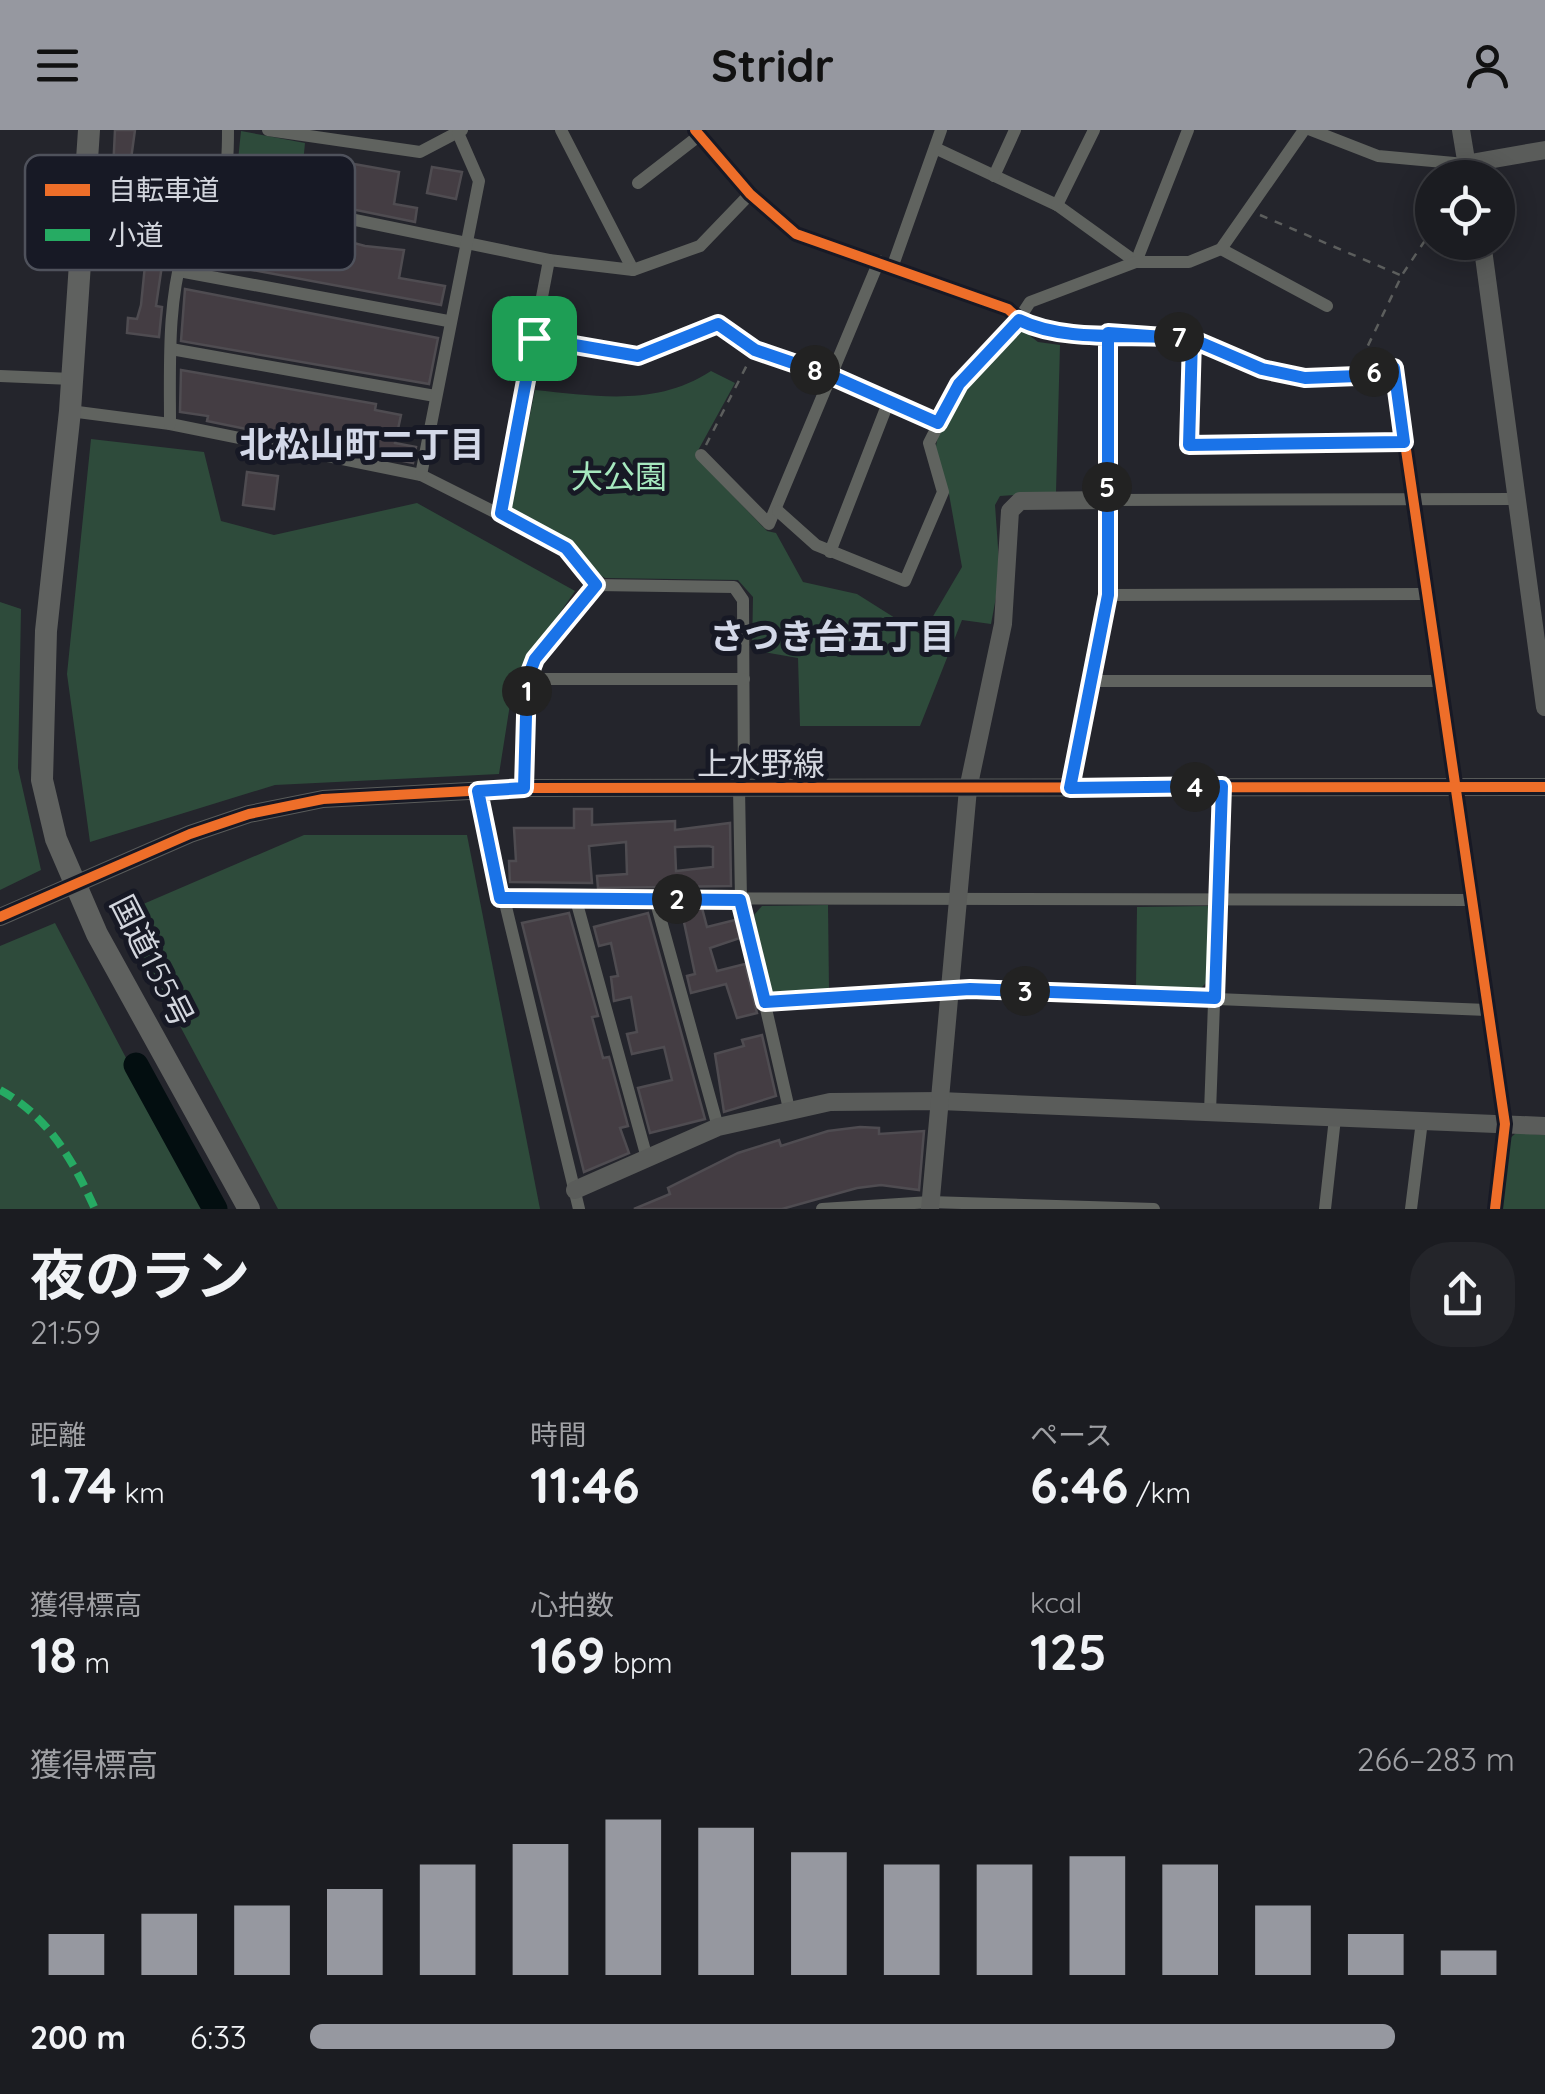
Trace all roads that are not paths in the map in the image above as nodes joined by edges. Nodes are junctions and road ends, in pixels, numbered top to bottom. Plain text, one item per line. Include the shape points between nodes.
1 (89, 130) edge
2 (228, 130) edge
3 (268, 130) edge
4 (561, 130) edge
5 (941, 130) edge
6 (1015, 130) edge
7 (1094, 130) edge
8 (1188, 130) edge
9 (1308, 130) edge
10 (1461, 130) edge
11 (460, 132) edge
12 (697, 133) edge
13 (935, 148) junction
14 (1545, 150) edge
15 (87, 155) edge
16 (224, 155) edge
17 (1465, 160) edge
18 (1508, 160) edge
19 (1415, 162) edge
20 (994, 176) junction
21 (638, 182) dead end
22 (750, 194) junction
23 (1057, 206) junction
24 (355, 220) edge
25 (468, 244) junction
26 (1221, 249) junction
27 (549, 260) junction
28 (1485, 260) edge
29 (1136, 262) junction
30 (886, 263) junction
31 (79, 270) edge
32 (633, 270) junction
33 (179, 271) joint
34 (1327, 306) dead end
35 (1019, 320) junction
36 (448, 321) junction
37 (1108, 333) junction
38 (534, 338) junction
39 (1192, 339) junction
40 (170, 349) junction
41 (0, 376) edge
42 (834, 377) junction
43 (72, 379) junction
44 (436, 396) junction
45 (888, 403) junction
46 (70, 411) junction
47 (938, 423) junction
48 (170, 424) junction
49 (1404, 442) junction
50 (701, 455) road end
51 (422, 475) junction
52 (1519, 499) junction
53 (1106, 500) junction
54 (1411, 502) junction
55 (778, 511) junction
56 (501, 513) junction
57 (830, 552) junction
58 (596, 585) junction
59 (1426, 594) junction
60 (1108, 595) junction
61 (527, 680) junction
62 (744, 680) junction
63 (1092, 681) junction
64 (1438, 681) junction
65 (1545, 708) edge
66 (1222, 786) junction
67 (1455, 786) junction
68 (1545, 787) edge
69 (524, 788) junction
70 (741, 788) junction
71 (1070, 788) junction
72 (968, 789) junction
73 (478, 791) junction
74 (78, 884) junction
75 (500, 898) junction
76 (1219, 898) junction
77 (655, 899) junction
78 (959, 899) junction
79 (576, 900) junction
80 (740, 900) junction
81 (1470, 900) junction
82 (0, 917) edge
83 (952, 990) junction
84 (1215, 998) junction
85 (765, 1002) junction
86 (1487, 1010) junction
87 (940, 1101) junction
88 (789, 1108) junction
89 (1210, 1112) junction
90 (1335, 1118) junction
91 (1422, 1121) junction
92 (1505, 1124) junction
93 (1545, 1126) edge
94 (718, 1127) junction
95 (647, 1158) junction
96 (577, 1200) edge
97 (930, 1205) edge
98 (847, 1207) edge
99 (249, 1209) edge
100 (822, 1209) edge
101 (1154, 1209) edge
102 (1324, 1209) edge
103 (1411, 1209) edge
104 (1495, 1209) edge

1 - 15 highway, 国道155号
2 - 16 street
3 - 11 street via 420,152
4 - 32 street
5 - 13 street
6 - 20 street
7 - 23 street
8 - 29 street
9 - 19 street
9 - 26 street
10 - 17 street
11 - 25 street via 479,181
12 - 21 street
12 - 22 street
13 - 20 street
13 - 30 street
14 - 18 street
20 - 23 street
22 - 30 street via 796,234
22 - 32 street via 700,246
23 - 29 street
24 - 25 street
25 - 27 street
25 - 36 street
26 - 29 street via 1189,262
26 - 34 street
27 - 32 street
27 - 38 street
28 - 52 street
29 - 35 street via 1030,302
30 - 35 street via 1008,309
30 - 42 street
31 - 43 highway, 国道155号
33 - 36 street
33 - 40 street
35 - 37 street via 1038,330
35 - 47 street via 959,384
36 - 44 street
37 - 39 street
37 - 53 street
38 - 42 street via 638,356 718,324 755,350
38 - 56 street
39 - 49 street via 1305,378 1394,368
39 - 49 street via 1189,445
40 - 44 street
40 - 48 street
41 - 43 street
42 - 45 street
42 - 55 street
43 - 46 highway, 国道155号
44 - 51 street
45 - 47 street
45 - 57 street
46 - 48 street
46 - 74 highway, 国道155号 via 40,722 42,780 56,839
47 - 57 street via 929,444 942,492 906,581
48 - 51 street
49 - 54 street
50 - 55 street via 769,524
51 - 56 street
52 - 54 street
52 - 65 street
53 - 54 street
53 - 60 street
53 - 72 street via 1020,502 1010,511 1003,624
54 - 59 street
55 - 57 street
56 - 58 street via 566,548
58 - 61 street via 535,659
58 - 62 street via 734,587 744,600
59 - 60 street
59 - 64 street
60 - 63 street
61 - 62 street
61 - 69 street
62 - 70 street
63 - 64 street
63 - 71 street
64 - 67 street
66 - 67 street, 上水野線
66 - 71 street, 上水野線
66 - 76 street
67 - 68 street, 上水野線
67 - 81 street
69 - 70 street, 上水野線
69 - 73 street, 上水野線
70 - 72 street, 上水野線
70 - 80 street
71 - 72 street, 上水野線
72 - 78 street
73 - 74 street, 上水野線 via 323,799 249,814
73 - 75 street
74 - 82 street, 上水野線
74 - 99 highway, 国道155号 via 97,934
75 - 79 street
75 - 96 street
76 - 78 street
76 - 81 street
76 - 84 street
77 - 79 street
77 - 80 street
77 - 94 street
78 - 80 street
78 - 83 street
79 - 95 street
80 - 85 street
81 - 86 street
83 - 84 street
83 - 85 street
83 - 87 street
84 - 86 street
84 - 89 street
85 - 88 street
86 - 92 street
87 - 88 street
87 - 89 street
87 - 97 street
88 - 94 street
89 - 90 street
90 - 91 street
90 - 102 street
91 - 92 street
91 - 103 street
92 - 93 street
92 - 104 street
94 - 95 street
95 - 96 street
97 - 98 street
97 - 101 street
98 - 100 street

